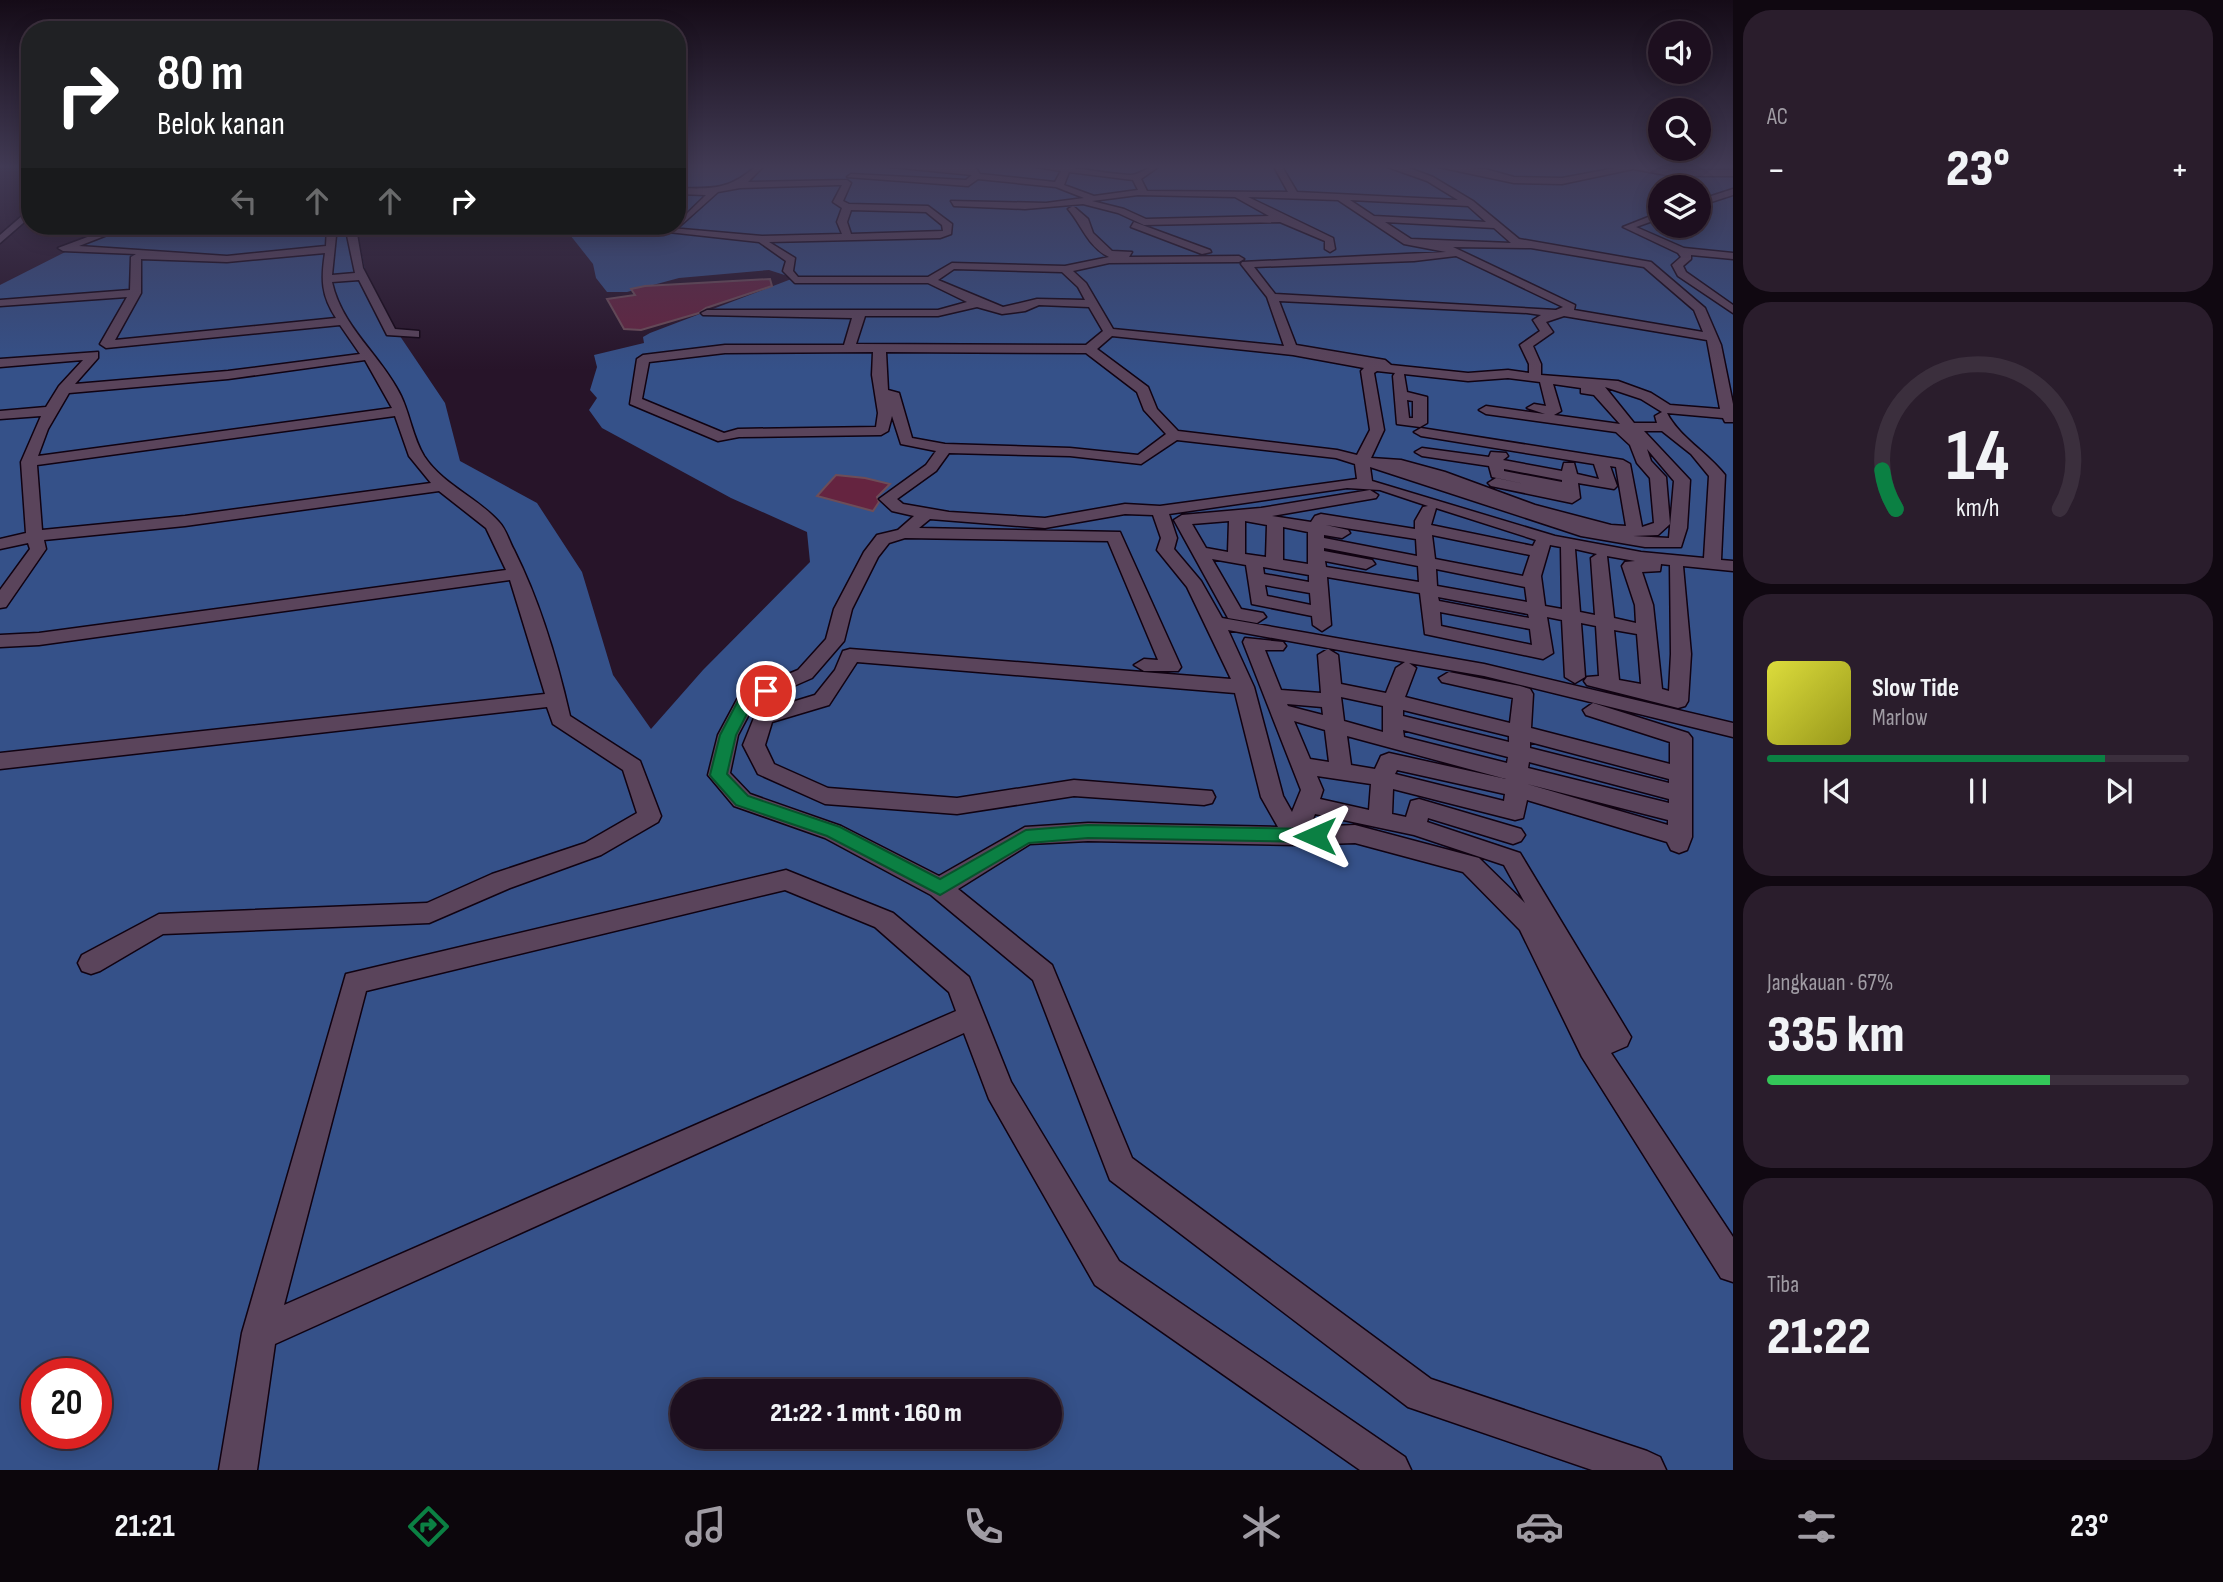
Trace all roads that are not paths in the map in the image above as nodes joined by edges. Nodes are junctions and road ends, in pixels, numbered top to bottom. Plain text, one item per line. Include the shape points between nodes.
1 (722, 234) edge
2 (846, 234) edge
3 (944, 234) edge
4 (1088, 234) edge
5 (1149, 234) edge
6 (1177, 234) edge
7 (1320, 234) edge
8 (1395, 234) edge
9 (1506, 234) edge
10 (100, 235) edge
11 (332, 235) edge
12 (352, 235) edge
13 (940, 235) junction
14 (848, 238) junction
15 (1653, 238) edge
16 (762, 239) junction
17 (1430, 244) junction
18 (1532, 246) junction
19 (331, 249) junction
20 (1330, 249) junction
21 (1223, 250) junction
22 (1682, 251) junction
23 (1206, 252) junction
24 (1458, 253) junction
25 (147, 254) junction
26 (1733, 256) edge
27 (947, 257) junction
28 (1243, 262) junction
29 (1065, 269) junction
30 (362, 276) junction
31 (326, 279) junction
32 (930, 280) junction
33 (135, 293) junction
34 (1272, 298) junction
35 (1716, 298) junction
36 (1733, 302) edge
37 (0, 303) edge
38 (978, 303) junction
39 (1093, 304) junction
40 (1733, 310) edge
41 (707, 313) dead end
42 (1560, 313) junction
43 (859, 315) junction
44 (345, 321) junction
45 (1109, 332) junction
46 (415, 334) dead end
47 (1712, 337) junction
48 (849, 348) junction
49 (1089, 349) junction
50 (1292, 349) junction
51 (880, 352) junction
52 (370, 356) junction
53 (0, 363) edge
54 (1375, 367) junction
55 (1399, 376) junction
56 (1540, 378) junction
57 (1417, 380) junction
58 (1598, 388) junction
59 (64, 389) junction
60 (1401, 396) junction
61 (1420, 397) junction
62 (51, 411) junction
63 (400, 411) junction
64 (0, 415) edge
65 (1488, 415) dead end
66 (1556, 415) junction
67 (1729, 416) junction
68 (1663, 419) junction
69 (1625, 428) junction
70 (1174, 435) junction
71 (1733, 435) edge
72 (1422, 442) junction
73 (945, 449) junction
74 (1378, 460) junction
75 (1643, 460) junction
76 (1601, 461) junction
77 (27, 462) junction
78 (1496, 472) junction
79 (1572, 483) junction
80 (442, 486) junction
81 (1365, 488) junction
82 (1160, 511) junction
83 (927, 513) junction
84 (1237, 515) junction
85 (1275, 521) junction
86 (1635, 531) junction
87 (904, 533) junction
88 (35, 536) junction
89 (0, 544) edge
90 (1317, 548) junction
91 (1567, 550) junction
92 (1198, 552) junction
93 (1426, 555) junction
94 (1245, 557) junction
95 (1600, 558) junction
96 (1279, 563) junction
97 (1712, 563) junction
98 (1536, 564) junction
99 (1733, 566) edge
100 (1633, 571) junction
101 (517, 574) junction
102 (1733, 575) edge
103 (1678, 577) junction
104 (1256, 578) junction
105 (1286, 583) junction
106 (1570, 585) junction
107 (1320, 589) junction
108 (1601, 592) junction
109 (0, 603) edge
110 (1285, 605) junction
111 (1572, 615) junction
112 (1536, 616) junction
113 (1321, 620) junction
114 (1602, 621) junction
115 (1215, 622) junction
116 (1646, 630) junction
117 (0, 641) edge
118 (835, 641) junction
119 (1328, 655) junction
120 (1406, 668) junction
121 (1575, 677) junction
122 (1609, 684) junction
123 (1244, 687) junction
124 (1651, 687) junction
125 (1523, 694) junction
126 (1331, 695) junction
127 (556, 699) junction
128 (1276, 703) junction
129 (1393, 711) junction
130 (1335, 726) junction
131 (1733, 730) edge
132 (1393, 742) junction
133 (0, 761) edge
134 (1302, 766) junction
135 (1341, 771) junction
136 (1383, 778) junction
137 (1516, 793) junction
138 (1680, 794) junction
139 (1204, 797) dead end
140 (1307, 803) junction
141 (1380, 821) junction
142 (1295, 836) junction
143 (940, 888) junction
144 (91, 963) dead end
145 (972, 1017) junction
146 (1592, 1048) junction
147 (1733, 1266) edge
148 (259, 1333) junction
149 (238, 1470) edge
150 (1392, 1470) edge
151 (1647, 1470) edge

1 - 16 street
2 - 14 street
3 - 13 street
4 - 23 street via 1109,254
5 - 23 street
6 - 21 street
7 - 20 street via 1330,240
8 - 17 street via 1408,242
9 - 18 street
10 - 25 street via 63,248
11 - 19 street
12 - 30 street
13 - 14 street
13 - 27 street
14 - 16 street
15 - 22 street
16 - 32 street via 791,260 788,271 795,280
17 - 18 street
17 - 20 street
17 - 24 street
18 - 47 street via 1647,264 1699,308
19 - 25 street via 228,259
19 - 31 street
20 - 28 street
21 - 23 street
21 - 28 street
22 - 26 street
22 - 35 street via 1687,257 1677,265 1682,274
24 - 28 street
24 - 42 street via 1571,307
25 - 33 street via 136,257
27 - 29 street
27 - 32 street
28 - 29 street via 1109,260
28 - 34 street
29 - 39 street via 1083,285
30 - 31 street
30 - 46 street via 391,332
31 - 44 street via 331,300
32 - 38 street
33 - 37 street
33 - 44 street via 106,344
34 - 42 street
34 - 50 street
35 - 36 street
35 - 40 street
38 - 39 street via 1002,311 1037,302
38 - 43 street via 938,313
39 - 45 street
41 - 43 street
42 - 47 street
42 - 56 street via 1539,320 1547,332 1527,345
43 - 48 street
44 - 52 street
45 - 49 street
45 - 50 street
47 - 67 street
48 - 51 street
48 - 51 street via 725,349 643,359 635,401 723,438 738,433 881,432 884,406 876,367
49 - 51 street
49 - 70 street via 1143,390 1152,410
50 - 54 street
50 - 56 street via 1415,368
51 - 73 street via 906,442
52 - 59 street via 228,376
52 - 63 street
53 - 59 street via 94,355
54 - 58 street via 1468,377 1508,374
54 - 74 street via 1367,371
55 - 57 street
55 - 60 street
55 - 74 street via 1383,374 1389,425
56 - 57 street
56 - 58 street
56 - 66 street
56 - 67 street via 1618,385 1667,409
57 - 61 street
58 - 68 street via 1644,398
58 - 69 street
59 - 62 street
60 - 61 street
60 - 72 street via 1402,421
61 - 72 street
62 - 64 street
62 - 77 street
63 - 77 street
63 - 80 street via 416,456
65 - 66 street
66 - 69 street
66 - 79 street
67 - 68 street
67 - 71 street
68 - 69 street
68 - 97 street via 1717,475
69 - 74 street via 1646,440 1682,480 1678,499 1682,528 1675,543 1595,535 1527,517
69 - 75 street
70 - 73 street via 1142,460 1070,452
70 - 74 street
72 - 74 street
72 - 78 street
72 - 78 street
73 - 83 street via 930,468 887,499 898,508
74 - 78 street via 1440,475
74 - 81 street
75 - 79 street
75 - 86 street via 1658,477 1662,524 1652,532
76 - 79 street
76 - 79 street via 1609,486
76 - 86 street via 1623,464
77 - 88 street
78 - 79 street
78 - 79 street
78 - 79 street
79 - 86 street via 1610,530
80 - 88 street
80 - 101 street via 493,526
81 - 82 street via 1347,483
81 - 84 street
81 - 93 street
81 - 97 street via 1382,486 1552,540 1641,557
82 - 83 street via 1125,509 1045,523
82 - 115 street via 1169,538 1165,550 1195,585
83 - 87 street
84 - 85 street
84 - 92 street via 1182,520
84 - 94 street
85 - 90 street
85 - 96 street
87 - 118 street via 883,539 870,556 843,609
87 - 118 street via 1114,536 1171,667
88 - 89 street
88 - 109 street via 38,549
90 - 93 street
90 - 93 street
90 - 93 street via 1321,519
90 - 96 street
90 - 107 street
91 - 95 street
91 - 98 street
91 - 106 street
92 - 94 street
92 - 113 street via 1234,614
93 - 98 street
93 - 98 street
93 - 112 street
93 - 112 street via 1432,629 1543,653
94 - 96 street
94 - 104 street
95 - 100 street
95 - 108 street
96 - 105 street
97 - 99 street
98 - 112 street
100 - 103 street
100 - 116 street via 1644,604
101 - 117 street
101 - 127 street
102 - 103 street
103 - 124 street via 1678,701
104 - 105 street
104 - 110 street via 1258,600
105 - 107 street
105 - 110 street
106 - 108 street
106 - 111 street
107 - 113 street
108 - 114 street
110 - 113 street
111 - 112 street
111 - 114 street
111 - 121 street
113 - 121 street
114 - 116 street
114 - 122 street
115 - 123 street
115 - 131 street via 1484,670
116 - 124 street
118 - 143 street via 805,674 747,699 728,735 719,775 742,800 834,832
119 - 120 street
119 - 126 street
119 - 128 street via 1252,642
120 - 125 street
120 - 129 street
121 - 122 street
122 - 124 street via 1631,689 1631,677
123 - 139 street via 850,655 822,700 762,718 754,746 766,769 825,796 957,806 1074,788
123 - 142 street via 1272,797
125 - 137 street
125 - 138 street via 1614,715 1681,738
126 - 128 street
126 - 129 street
126 - 130 street
127 - 133 street
127 - 144 street via 560,719 632,766 650,816 593,849 501,881 429,913 159,924
128 - 130 street
128 - 134 street
129 - 132 street
129 - 137 street
130 - 132 street
130 - 135 street
132 - 137 street
134 - 135 street
134 - 140 street via 1312,790
135 - 136 street
136 - 137 street
136 - 141 street
137 - 138 street
137 - 138 street
137 - 138 street via 1679,841
137 - 141 street via 1415,827
137 - 146 street via 1617,1037
140 - 141 street
140 - 142 street
142 - 143 street via 1088,832 1026,836
142 - 146 street via 1355,834 1471,865 1529,923
143 - 151 street via 1043,973 1121,1169 1421,1394
145 - 148 street
145 - 148 street via 960,985 884,920 786,880 355,982
145 - 150 street via 999,1089 1107,1273
146 - 147 street
148 - 149 street

